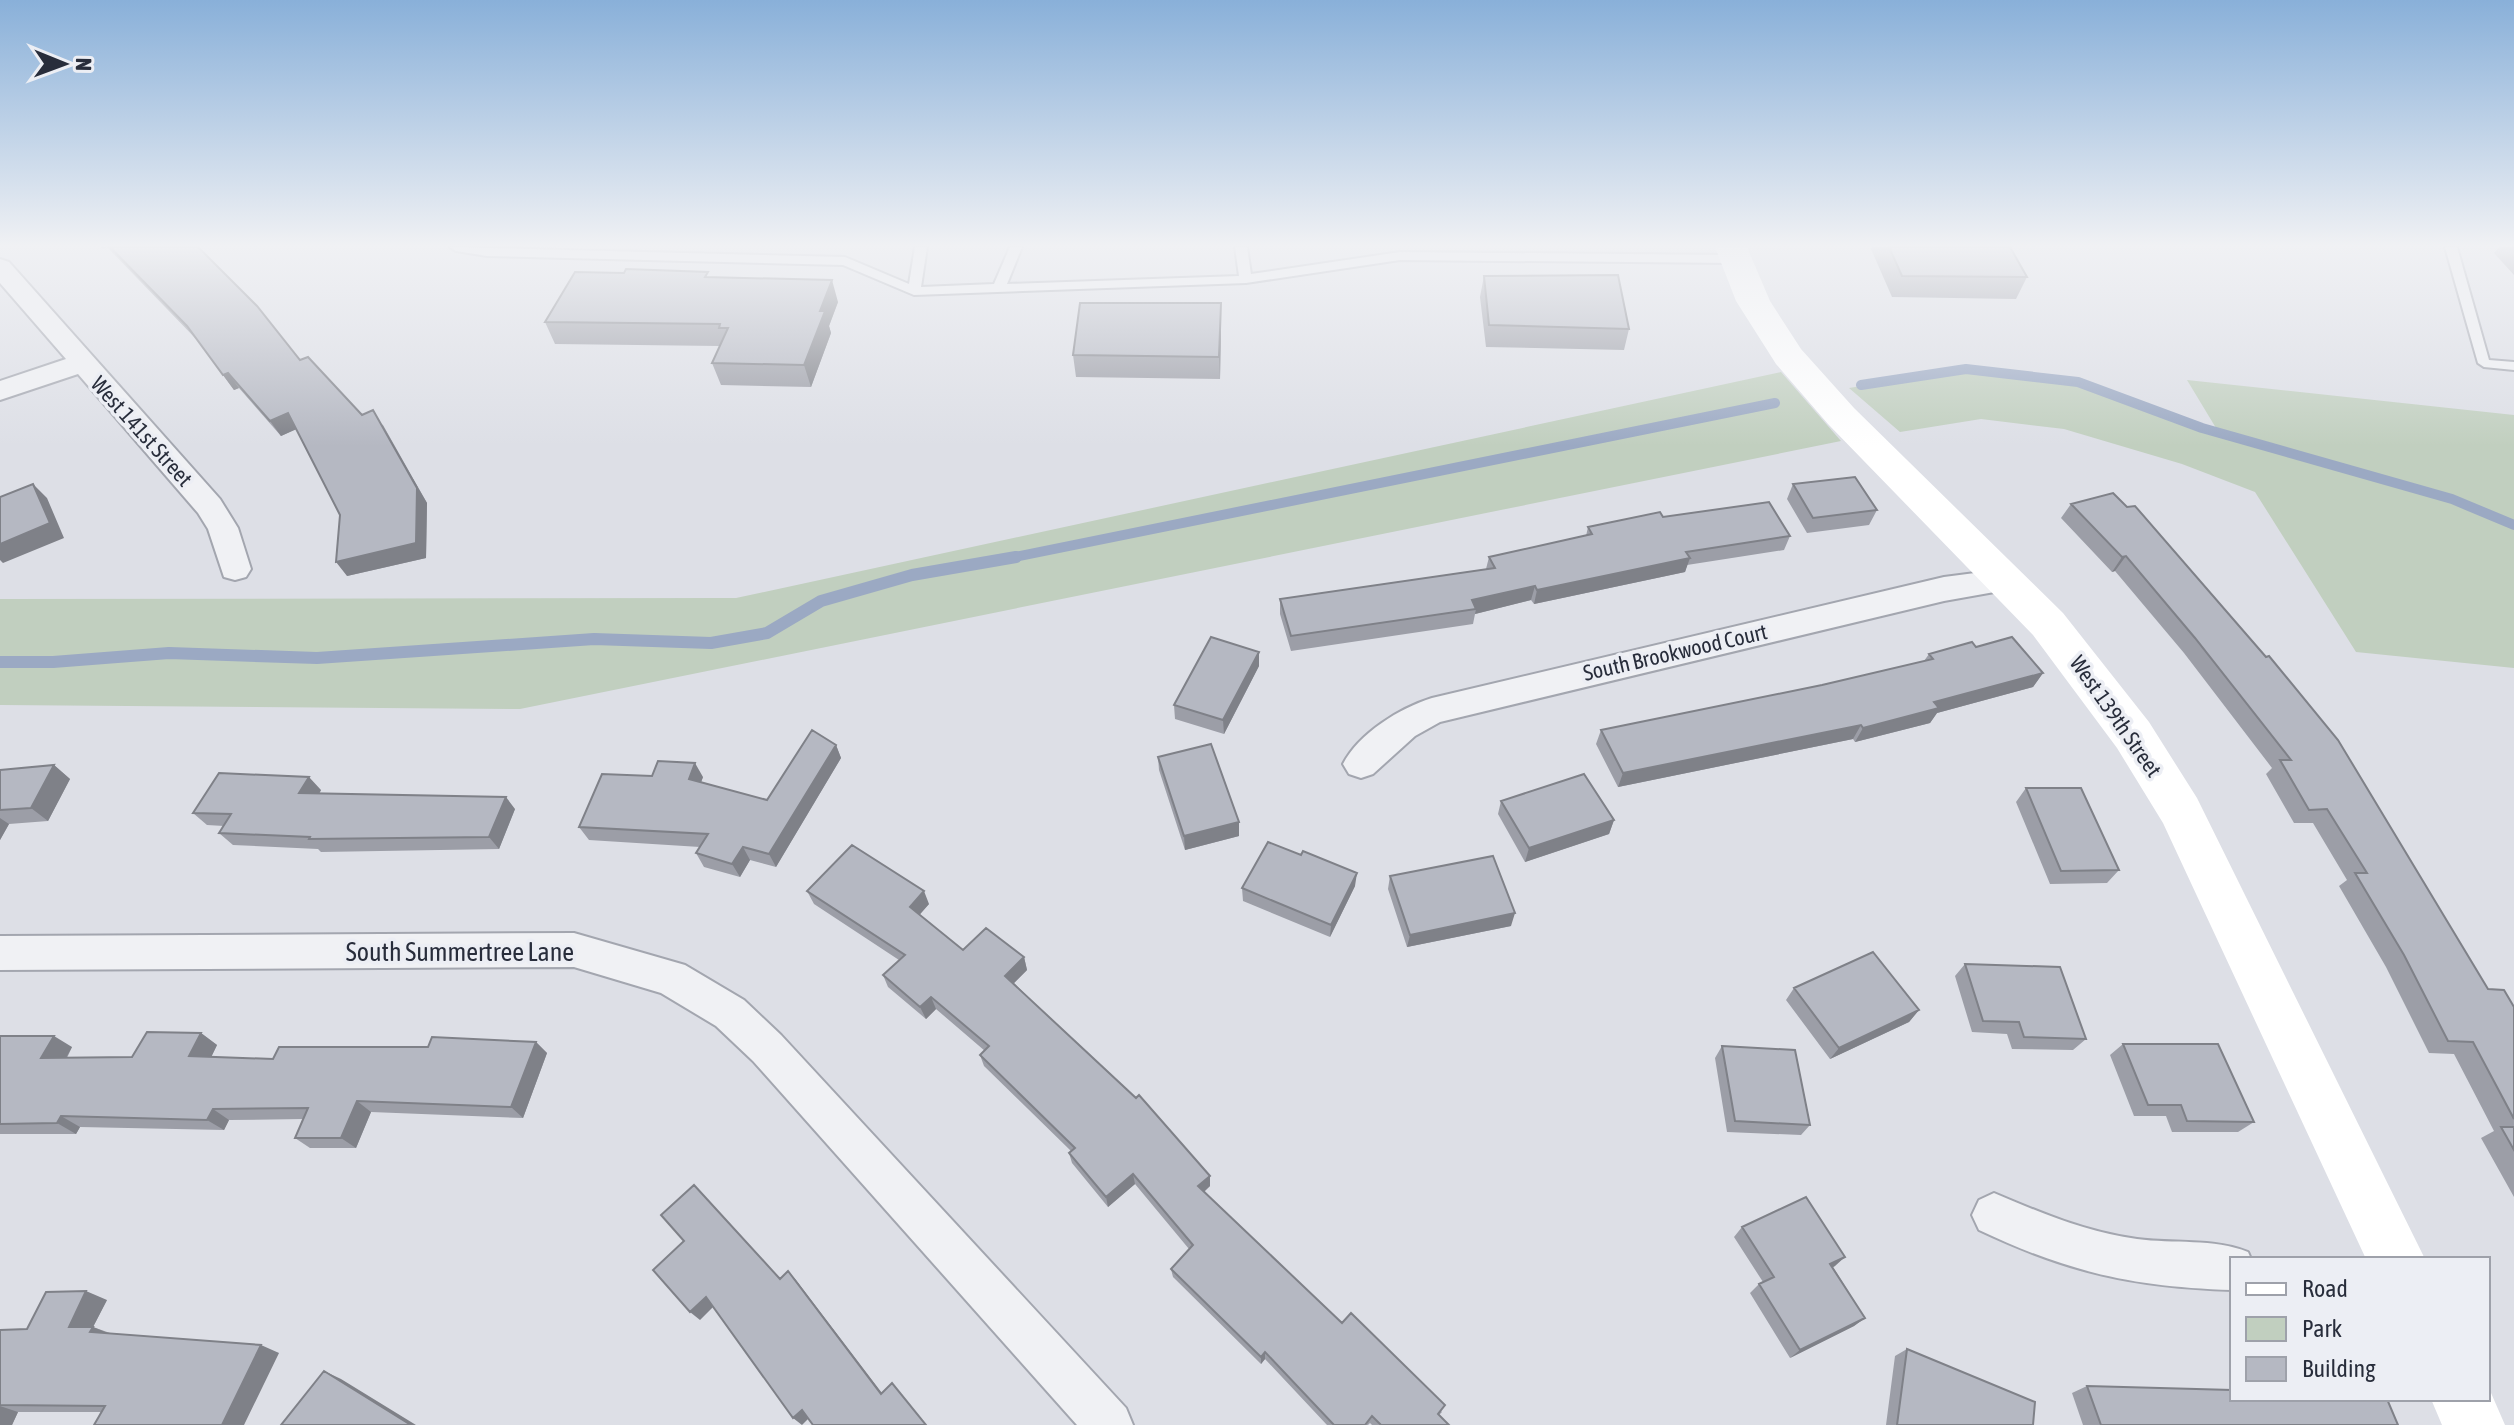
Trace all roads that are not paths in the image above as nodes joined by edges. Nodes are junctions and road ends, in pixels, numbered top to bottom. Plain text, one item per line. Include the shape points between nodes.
1 (40, 314) edge
2 (1761, 314) edge
3 (2470, 314) edge
4 (82, 363) junction
5 (2514, 366) edge
6 (0, 391) edge
7 (235, 569) dead end
8 (2006, 580) junction
9 (1361, 764) dead end
10 (0, 953) edge
11 (1994, 1215) dead end
12 (2395, 1257) edge
13 (2230, 1268) edge
14 (2463, 1401) edge
15 (1109, 1425) edge
16 (2474, 1425) edge

1 - 4 street, West 141st Street
2 - 8 street, West 139th Street via 1788,356 1841,416
3 - 5 lane via 2484,363
4 - 6 street
4 - 7 street, West 141st Street via 209,506 223,528
8 - 9 street, South Brookwood Court via 1944,589 1444,708 1403,726
8 - 12 street, West 139th Street via 2077,657 2181,812
10 - 15 street, South Summertree Lane via 574,950 671,978 730,1013 767,1048
11 - 13 street via 2046,1241 2112,1260
14 - 16 street

